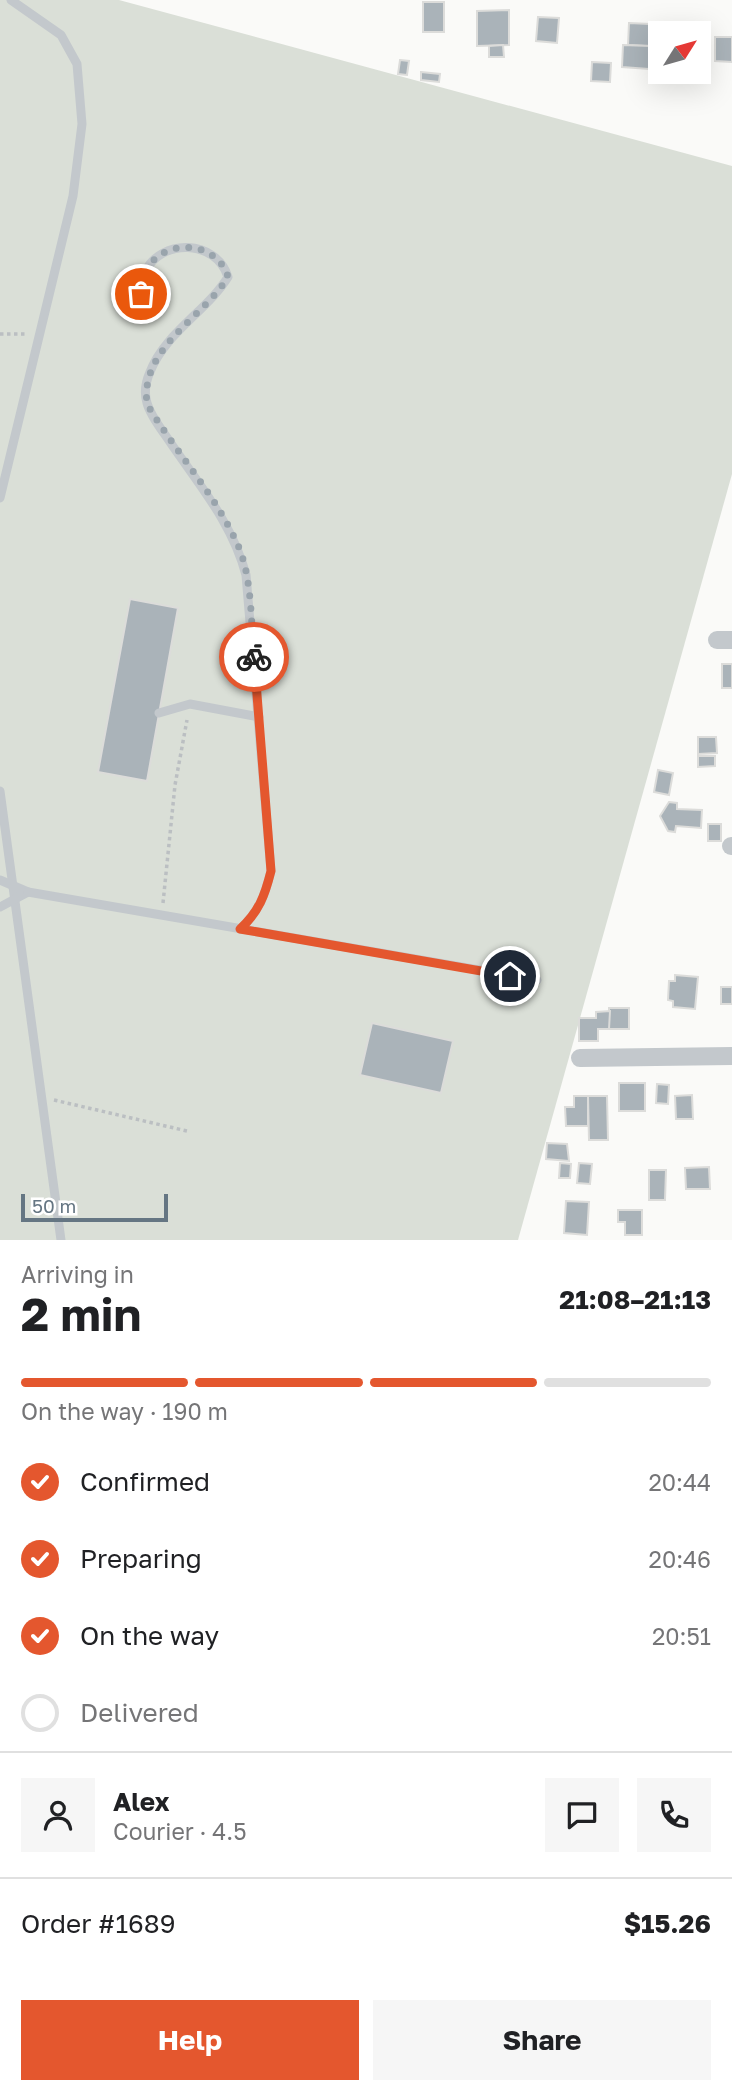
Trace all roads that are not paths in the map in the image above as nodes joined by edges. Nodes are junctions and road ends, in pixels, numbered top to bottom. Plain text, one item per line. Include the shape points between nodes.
1 (11, 0) edge
2 (141, 294) dead end
3 (0, 498) edge
4 (159, 713) dead end
5 (259, 717) junction
6 (0, 791) edge
7 (0, 880) edge
8 (14, 885) junction
9 (28, 892) junction
10 (15, 898) junction
11 (0, 907) edge
12 (240, 929) junction
13 (537, 980) dead end
14 (732, 1056) edge
15 (580, 1058) dead end
16 (61, 1240) edge

1 - 3 lane via 61,35 77,64 82,124 73,196
2 - 5 lane via 145,272 176,248 214,253 228,277 218,294 164,347 145,389 147,404 220,512 240,550
4 - 5 lane via 190,704
5 - 12 lane via 271,871 264,900
6 - 8 lane
7 - 8 lane
8 - 9 lane
8 - 10 lane
9 - 10 lane
9 - 12 lane
10 - 11 lane
10 - 16 lane
12 - 13 lane
14 - 15 street

